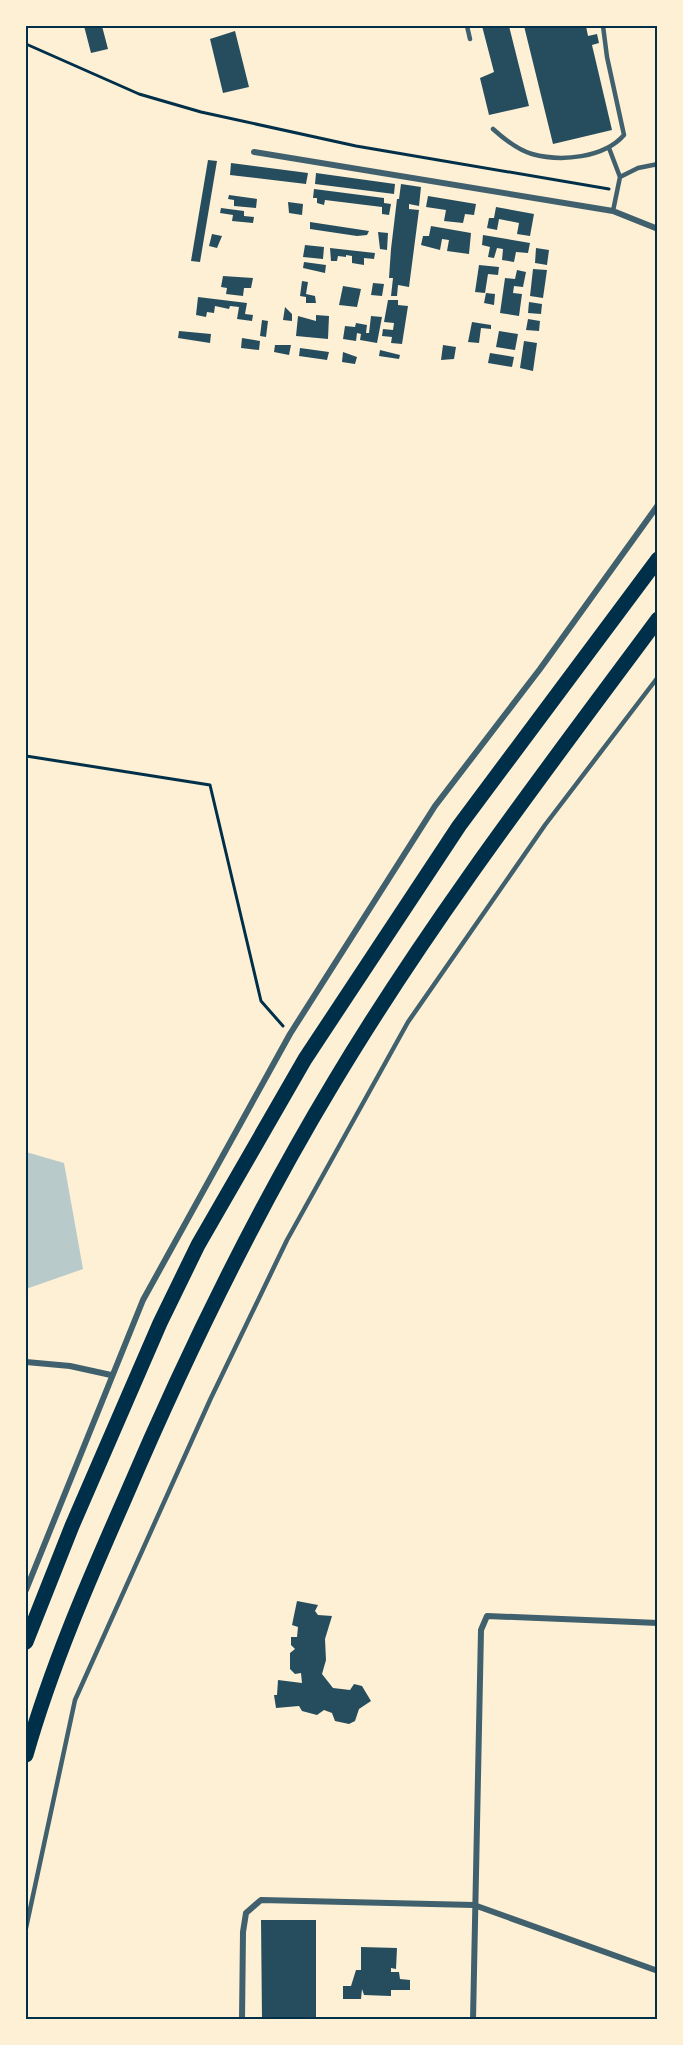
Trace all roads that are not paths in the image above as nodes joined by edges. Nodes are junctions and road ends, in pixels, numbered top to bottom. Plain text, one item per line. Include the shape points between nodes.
1 (467, 26) edge
2 (603, 26) edge
3 (470, 39) dead end
4 (493, 129) dead end
5 (609, 148) junction
6 (254, 153) dead end
7 (657, 164) edge
8 (620, 177) junction
9 (613, 211) junction
10 (657, 229) edge
11 (657, 505) edge
12 (657, 559) edge
13 (657, 619) edge
14 (657, 677) edge
15 (26, 1362) edge
16 (111, 1375) junction
17 (26, 1590) edge
18 (657, 1623) edge
19 (26, 1642) edge
20 (26, 1755) edge
21 (474, 1905) junction
22 (26, 1928) edge
23 (657, 1971) edge
24 (242, 2019) edge
25 (473, 2019) edge

1 - 3 lane
2 - 5 lane via 624,135
4 - 5 lane via 504,140 531,154 578,157
5 - 8 lane
6 - 9 street
7 - 8 lane
8 - 9 lane
9 - 10 street
11 - 16 street via 540,669 435,806 290,1035 143,1300
12 - 19 highway via 459,826 368,960 264,1130 198,1245 160,1323
13 - 20 highway via 503,828 333,1083 229,1273 171,1390 63,1645
14 - 22 lane via 545,825 408,1022 286,1240 75,1700
15 - 16 street
16 - 17 street
18 - 21 street via 487,1616 481,1630
21 - 23 street
21 - 24 street via 261,1900 246,1913 244,1923
21 - 25 street

